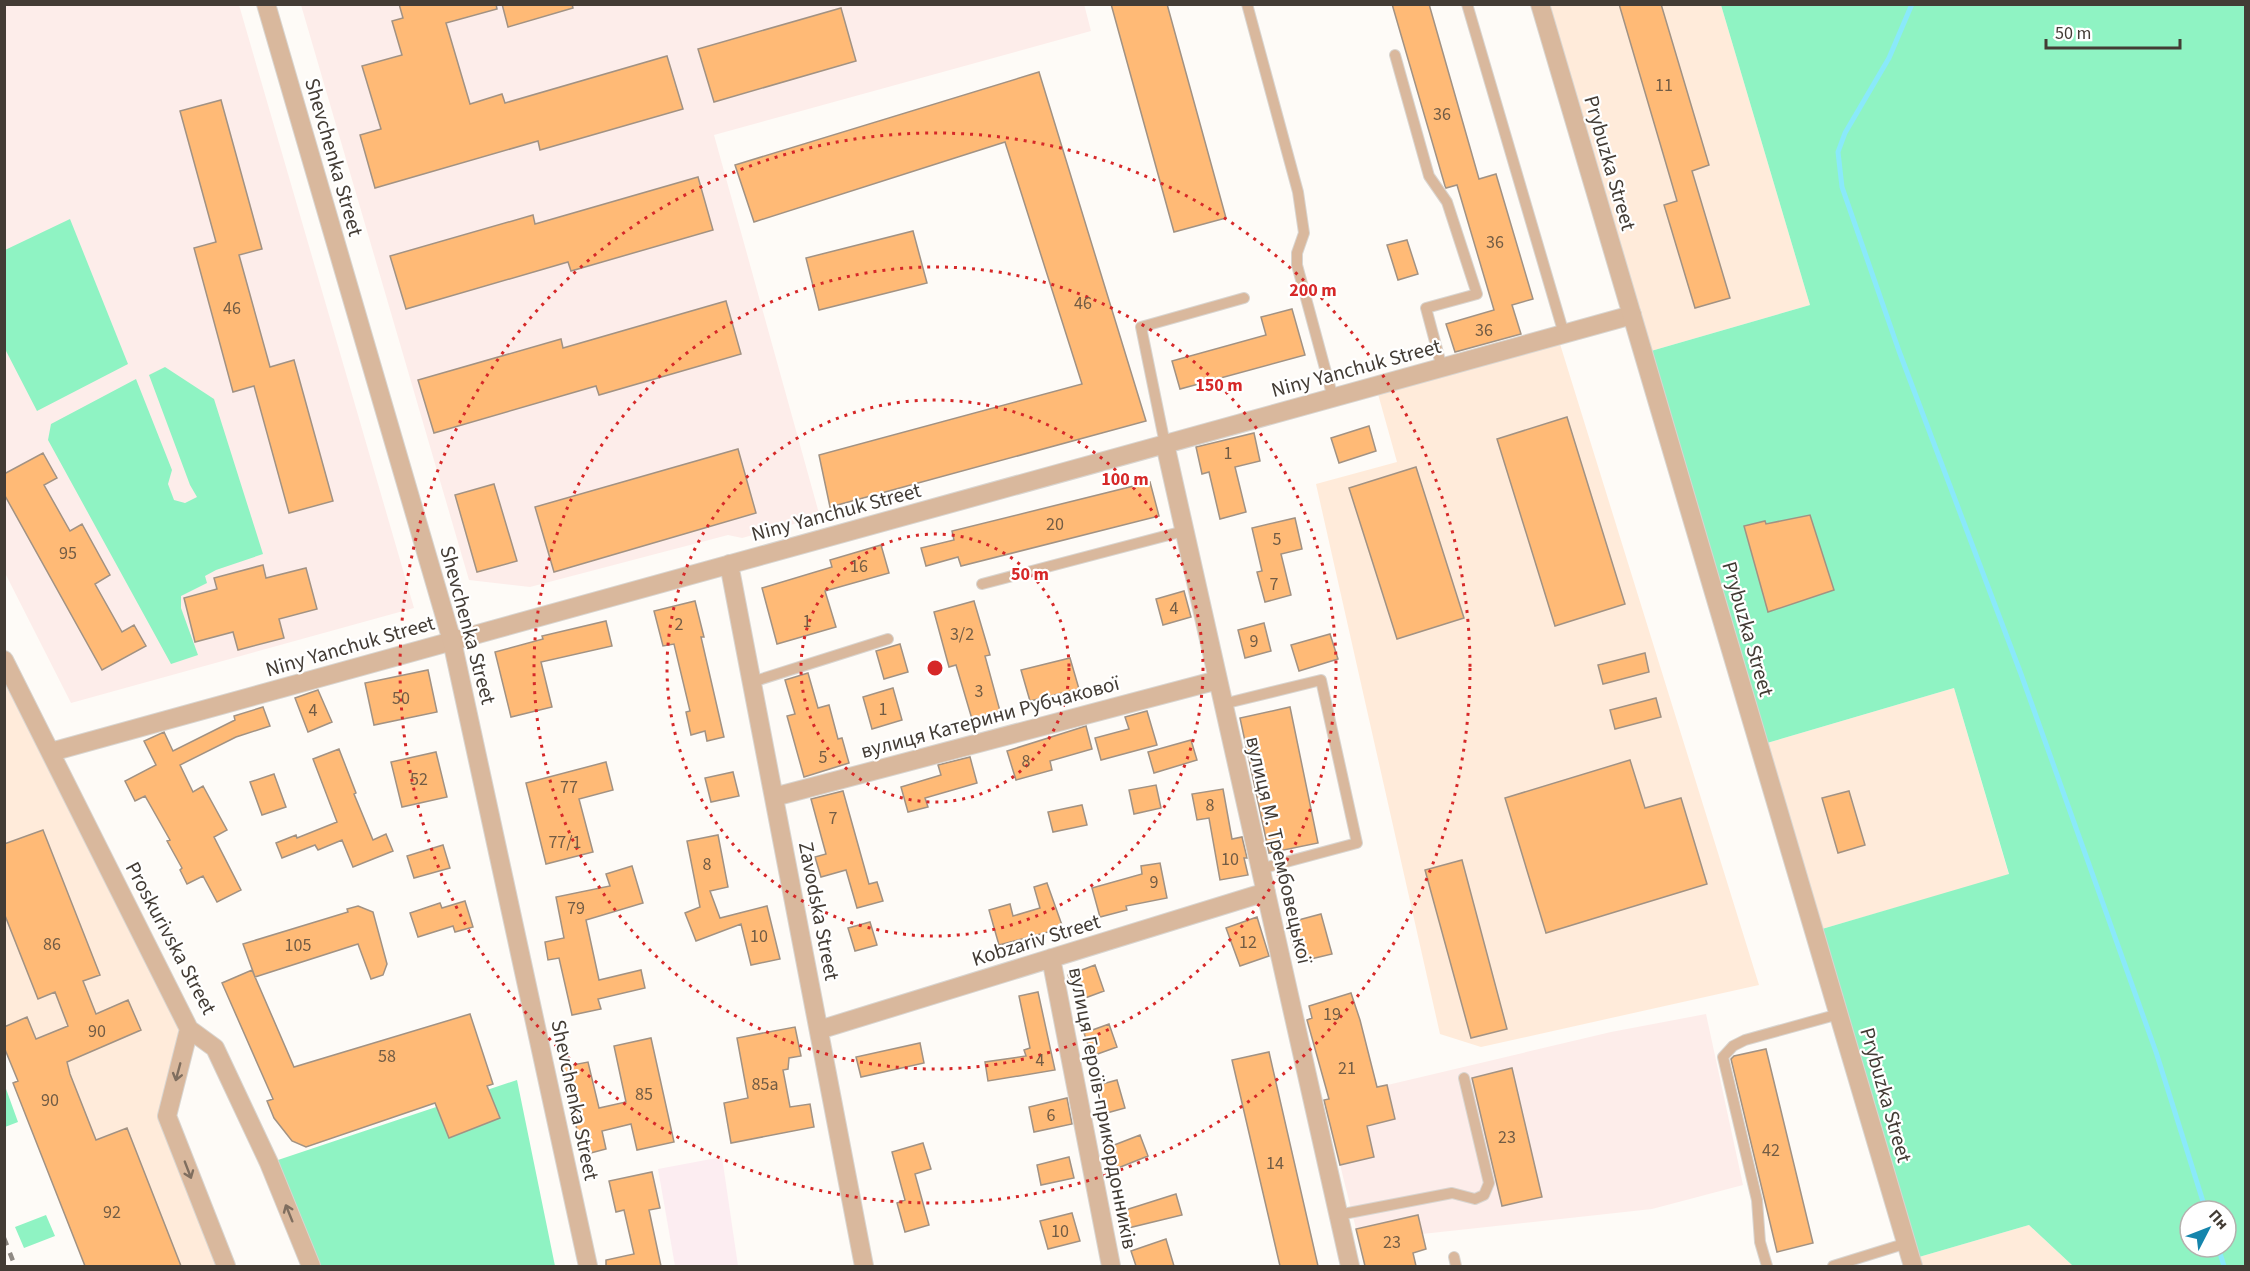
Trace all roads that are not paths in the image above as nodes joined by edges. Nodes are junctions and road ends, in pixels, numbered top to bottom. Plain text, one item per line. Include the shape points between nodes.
1 (266, 4) edge
2 (1247, 4) edge
3 (1467, 4) edge
4 (1540, 4) edge
5 (1395, 55) dead end
6 (1244, 298) dead end
7 (1632, 315) junction
8 (1564, 334) junction
9 (1442, 368) junction
10 (1332, 398) junction
11 (1165, 444) junction
12 (1184, 531) junction
13 (729, 564) junction
14 (982, 584) dead end
15 (888, 639) dead end
16 (452, 641) junction
17 (4, 660) edge
18 (1218, 680) junction
19 (752, 682) junction
20 (1223, 705) junction
21 (51, 752) junction
22 (774, 797) junction
23 (1260, 869) junction
24 (1266, 891) junction
25 (1052, 958) junction
26 (1839, 1014) junction
27 (189, 1029) junction
28 (819, 1030) junction
29 (1464, 1078) dead end
30 (1338, 1215) junction
31 (1906, 1243) junction
32 (225, 1266) edge
33 (311, 1266) edge
34 (588, 1266) edge
35 (864, 1266) edge
36 (1111, 1266) edge
37 (1350, 1266) edge
38 (1767, 1266) edge
39 (1833, 1266) edge
40 (1913, 1266) edge

1 - 16 street, Shevchenka Street
2 - 10 lane via 1298,192 1304,233 1297,264
3 - 8 lane
4 - 7 street, Prybuzka Street
5 - 9 lane via 1429,176 1447,202 1477,294 1426,308
6 - 11 lane via 1141,327
7 - 8 street, Niny Yanchuk Street
7 - 26 street, Prybuzka Street
8 - 9 street, Niny Yanchuk Street
9 - 10 street, Niny Yanchuk Street
10 - 11 street, Niny Yanchuk Street
11 - 12 street, вулиця М. Трембовецької
11 - 13 street, Niny Yanchuk Street
12 - 14 lane
12 - 18 street, вулиця М. Трембовецької
13 - 16 street, Niny Yanchuk Street
13 - 19 street, Zavodska Street
15 - 19 lane
16 - 21 street, Niny Yanchuk Street
16 - 34 street, Shevchenka Street
17 - 21 street, Proskurivska Street
18 - 20 street, вулиця М. Трембовецької
18 - 22 street, вулиця Катерини Рубчакової
19 - 22 street, Zavodska Street
20 - 23 street, вулиця М. Трембовецької
20 - 23 lane via 1321,680 1357,843
21 - 27 street, Proskurivska Street
22 - 28 street, Zavodska Street
23 - 24 street, вулиця М. Трембовецької
24 - 25 street, Kobzariv Street
24 - 30 street, вулиця М. Трембовецької
25 - 28 street, Kobzariv Street
25 - 36 street, вулиця Героїв-прикордонників
26 - 31 street, Prybuzka Street
26 - 38 lane via 1745,1040 1723,1057 1757,1200 1760,1242
27 -> 32 street via 167,1116
33 -> 27 street, Proskurivska Street via 269,1163 215,1048
28 - 35 street, Zavodska Street
29 - 30 lane via 1489,1183 1484,1195 1475,1199 1452,1193
30 - 37 street, вулиця М. Трембовецької
31 - 39 lane
31 - 40 street, Prybuzka Street

